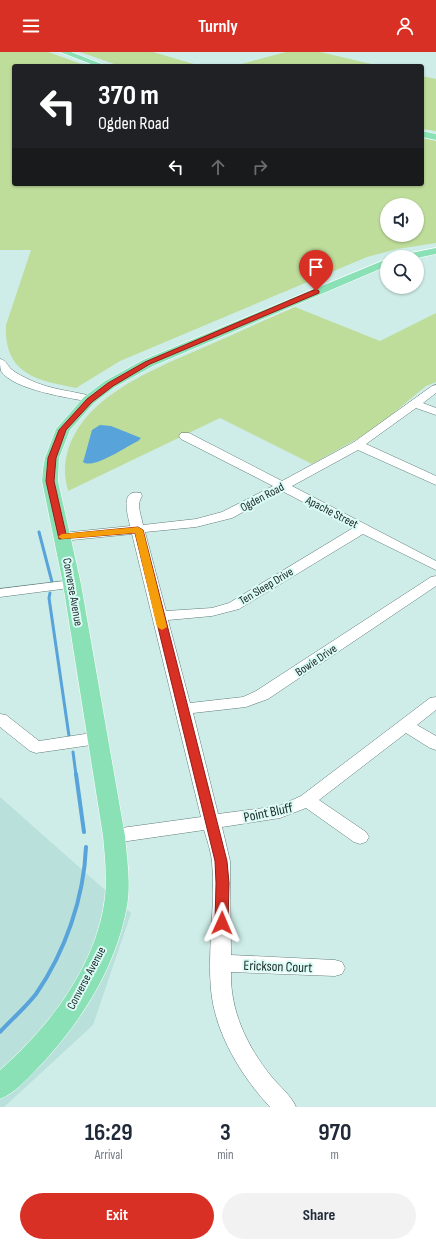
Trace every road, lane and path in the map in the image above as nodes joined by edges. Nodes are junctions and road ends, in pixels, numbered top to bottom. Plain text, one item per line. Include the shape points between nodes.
1 (64, 52) edge
2 (97, 64) edge
3 (424, 134) edge
4 (436, 137) edge
5 (436, 251) edge
6 (424, 253) edge
7 (380, 265) edge
8 (0, 362) edge
9 (436, 388) edge
10 (91, 399) junction
11 (414, 403) junction
12 (436, 412) edge
13 (185, 436) dead end
14 (358, 445) junction
15 (436, 481) edge
16 (282, 486) junction
17 (136, 496) dead end
18 (364, 528) junction
19 (138, 530) junction
20 (62, 537) junction
21 (436, 566) edge
22 (436, 580) edge
23 (72, 584) junction
24 (0, 593) edge
25 (159, 616) junction
26 (436, 702) edge
27 (184, 710) junction
28 (0, 719) edge
29 (405, 725) junction
30 (98, 738) junction
31 (436, 744) edge
32 (307, 800) junction
33 (212, 822) junction
34 (114, 836) junction
35 (360, 837) dead end
36 (221, 963) junction
37 (335, 968) dead end
38 (0, 1087) edge
39 (285, 1107) edge

1 - 2 main road
3 - 4 main road
5 - 6 main road
7 - 10 main road, Converse Avenue via 148,363 110,384
8 - 10 street via 12,375 30,384
9 - 11 street, Ogden Road
10 - 20 main road, Converse Avenue via 63,430 52,458 50,481
11 - 12 street
11 - 14 street, Ogden Road
13 - 16 street, Apache Street
14 - 15 street
14 - 16 street, Ogden Road
16 - 18 street, Apache Street
16 - 19 street, Ogden Road via 239,510 215,519
17 - 19 street via 132,506
18 - 21 street, Apache Street
18 - 25 street, Ten Sleep Drive via 234,606 212,612
19 - 20 street, Ogden Road
19 - 25 street
20 - 23 main road, Converse Avenue
22 - 27 street, Bowie Drive via 262,696 246,702
23 - 24 street
23 - 30 main road, Converse Avenue
25 - 27 street
26 - 29 street, Point Bluff
27 - 33 street
28 - 30 street via 36,747
29 - 31 street
29 - 32 street, Point Bluff
30 - 34 main road, Converse Avenue
32 - 33 street, Point Bluff via 280,812
32 - 35 street
33 - 34 street, Point Bluff
33 - 36 street via 221,861
34 - 38 main road, Converse Avenue via 117,873 115,904 108,935 96,964 78,998 54,1032 32,1058
36 - 37 street, Erickson Court
36 - 39 street via 222,1000 240,1047 254,1071

